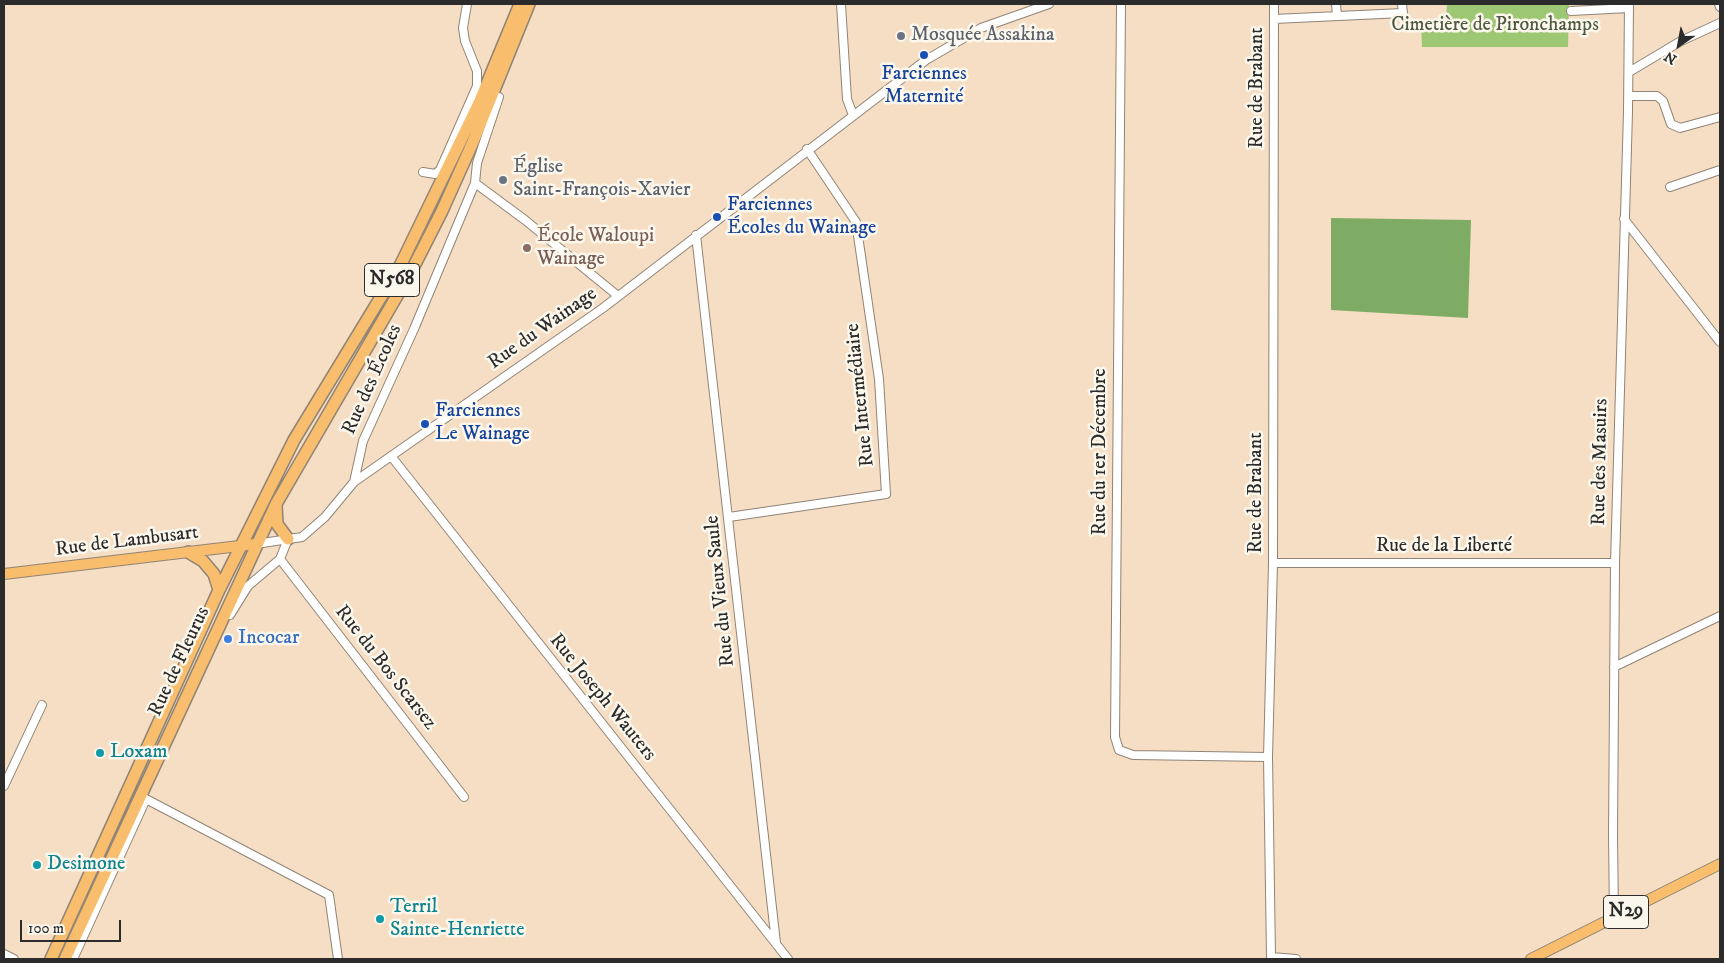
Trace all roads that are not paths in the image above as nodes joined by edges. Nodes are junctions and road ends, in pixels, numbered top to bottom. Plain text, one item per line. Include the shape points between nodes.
1 (467, 4) edge
2 (520, 4) edge
3 (529, 4) edge
4 (841, 4) edge
5 (1049, 4) edge
6 (1121, 4) edge
7 (1274, 4) edge
8 (1336, 4) edge
9 (1402, 4) edge
10 (1719, 4) edge
11 (1629, 6) edge
12 (1720, 8) edge
13 (1572, 11) dead end
14 (1337, 16) junction
15 (1274, 19) junction
16 (1720, 24) edge
17 (1629, 72) junction
18 (1629, 96) junction
19 (500, 97) dead end
20 (853, 115) junction
21 (1720, 117) edge
22 (808, 149) junction
23 (1720, 170) edge
24 (423, 172) dead end
25 (475, 183) junction
26 (1670, 187) dead end
27 (1624, 219) junction
28 (696, 235) junction
29 (618, 296) junction
30 (1720, 342) edge
31 (391, 456) junction
32 (354, 482) junction
33 (276, 504) junction
34 (729, 517) junction
35 (288, 540) junction
36 (256, 544) junction
37 (241, 545) junction
38 (188, 552) junction
39 (280, 559) junction
40 (1273, 563) junction
41 (1615, 563) junction
42 (4, 574) edge
43 (219, 590) junction
44 (230, 615) dead end
45 (1720, 616) edge
46 (1614, 668) junction
47 (42, 705) dead end
48 (161, 749) junction
49 (1268, 757) junction
50 (4, 786) edge
51 (464, 797) dead end
52 (146, 799) junction
53 (1720, 864) edge
54 (1614, 917) junction
55 (776, 943) junction
56 (4, 954) edge
57 (53, 954) edge
58 (14, 959) edge
59 (46, 959) edge
60 (65, 959) edge
61 (73, 959) edge
62 (338, 959) edge
63 (788, 959) edge
64 (1296, 959) edge
65 (1531, 959) edge

1 - 24 street via 463,28 477,71 478,86 440,170 435,174
2 - 37 highway, N568 via 479,103 402,264 294,440
3 - 33 highway, N568 via 473,142 421,253
4 - 20 street via 846,100
5 - 20 street, Rue du Wainage via 982,28 926,60
6 - 49 street, Rue du 1er Décembre via 1115,737 1119,750 1133,755
7 - 15 street, Rue de Brabant
8 - 14 street
9 - 14 street via 1403,13
10 - 12 street
11 - 13 street, Rue des Masuirs
11 - 17 street, Rue des Masuirs
14 - 15 street
15 - 40 street, Rue de Brabant
16 - 17 street
17 - 18 street, Rue des Masuirs
18 - 21 street via 1657,96 1663,101 1671,124 1680,128
18 - 27 street, Rue des Masuirs
19 - 25 street, Rue des Écoles via 477,163
20 - 22 street, Rue du Wainage
22 - 28 street, Rue du Wainage
22 - 34 street, Rue Intermédiaire via 856,222 879,379 886,494
23 - 26 street
25 - 29 street
25 - 32 street, Rue des Écoles via 363,441
27 - 30 street
27 - 41 street, Rue des Masuirs
28 - 29 street, Rue du Wainage
28 - 34 street, Rue du Vieux Saule
29 - 31 street, Rue du Wainage
31 - 32 street, Rue du Wainage
31 - 55 street, Rue Joseph Wauters
32 - 35 street, Rue du Wainage via 308,532
33 - 35 highway via 277,524
33 - 36 highway, N568
34 - 55 street, Rue du Vieux Saule
35 - 36 street, Rue du Wainage
35 - 39 street, Rue de Fleurus
36 - 37 main road, Rue de Lambusart
36 - 48 highway, Rue de Fleurus / N568
37 - 38 main road, Rue de Lambusart
37 - 43 highway, Rue de Fleurus / N568
38 - 42 main road, Rue de Lambusart
38 - 43 highway via 204,561 214,574
39 - 44 street, Rue de Fleurus via 248,586
39 - 51 street, Rue du Bos Scarsez
40 - 41 street, Rue de la Liberté
40 - 49 street, Rue de Brabant
41 - 46 street, Rue des Masuirs
43 - 57 highway, Rue de Fleurus / N568
45 - 46 street
46 - 54 street, Rue des Masuirs
47 - 50 street
48 - 52 highway via 161,760
48 - 60 highway, Rue de Fleurus / N568
49 - 64 street, Rue de Brabant via 1271,957
52 - 61 street
52 - 62 street via 329,895
53 - 54 main road, N29
54 - 65 main road, N29
55 - 63 street, Rue Joseph Wauters
56 - 58 street
57 - 59 highway

